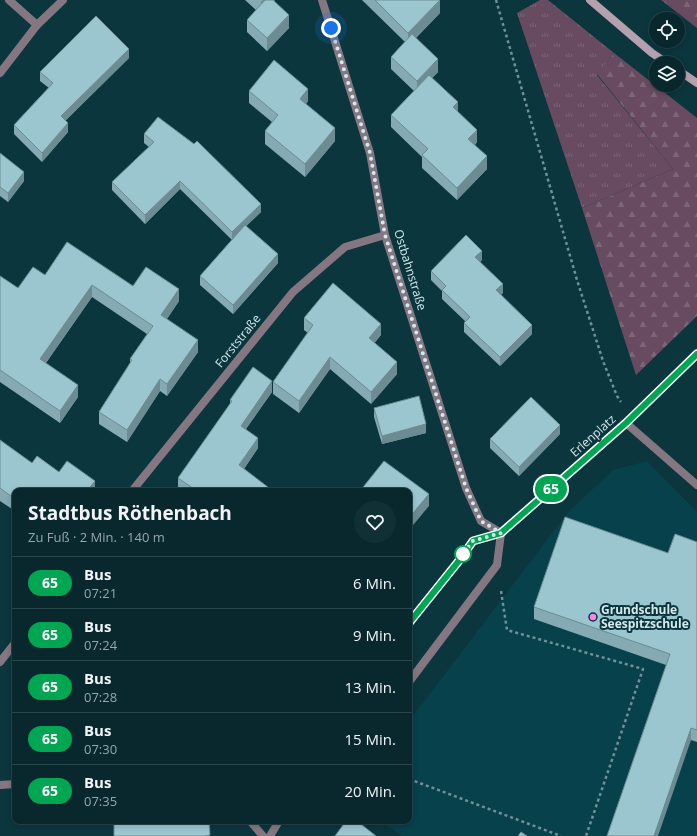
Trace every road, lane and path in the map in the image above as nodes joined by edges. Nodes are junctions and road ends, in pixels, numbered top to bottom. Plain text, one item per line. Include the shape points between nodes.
1 (9, 0) edge
2 (62, 0) edge
3 (322, 0) edge
4 (496, 0) edge
5 (590, 0) edge
6 (36, 25) junction
7 (656, 56) edge
8 (0, 73) edge
9 (685, 75) edge
10 (697, 83) edge
11 (385, 235) junction
12 (697, 354) edge
13 (628, 421) junction
14 (697, 484) edge
15 (134, 488) edge
16 (501, 533) junction
17 (497, 565) junction
18 (412, 619) edge
19 (12, 647) edge
20 (0, 662) edge
21 (412, 678) edge
22 (412, 780) edge
23 (12, 784) edge
24 (0, 785) edge
25 (253, 824) edge
26 (277, 824) edge
27 (263, 836) edge
28 (270, 836) edge
29 (561, 836) edge
30 (586, 836) edge

1 - 6 street
2 - 6 street
3 - 11 street, Ostbahnstraße via 370,153
4 - 13 path via 577,280 603,360
5 - 7 street
6 - 8 street
9 - 10 street
11 - 15 street, Forststraße via 345,247 293,292
11 - 16 street, Ostbahnstraße via 466,488 481,521
12 - 13 street, Erlenplatz
13 - 14 street
13 - 16 street, Erlenplatz
16 - 17 street
16 - 18 street, Erlenplatz via 473,541
17 - 21 street
17 - 30 path via 507,630 643,669
19 - 20 street
22 - 29 path
23 - 24 street
25 - 27 street
26 - 28 street

